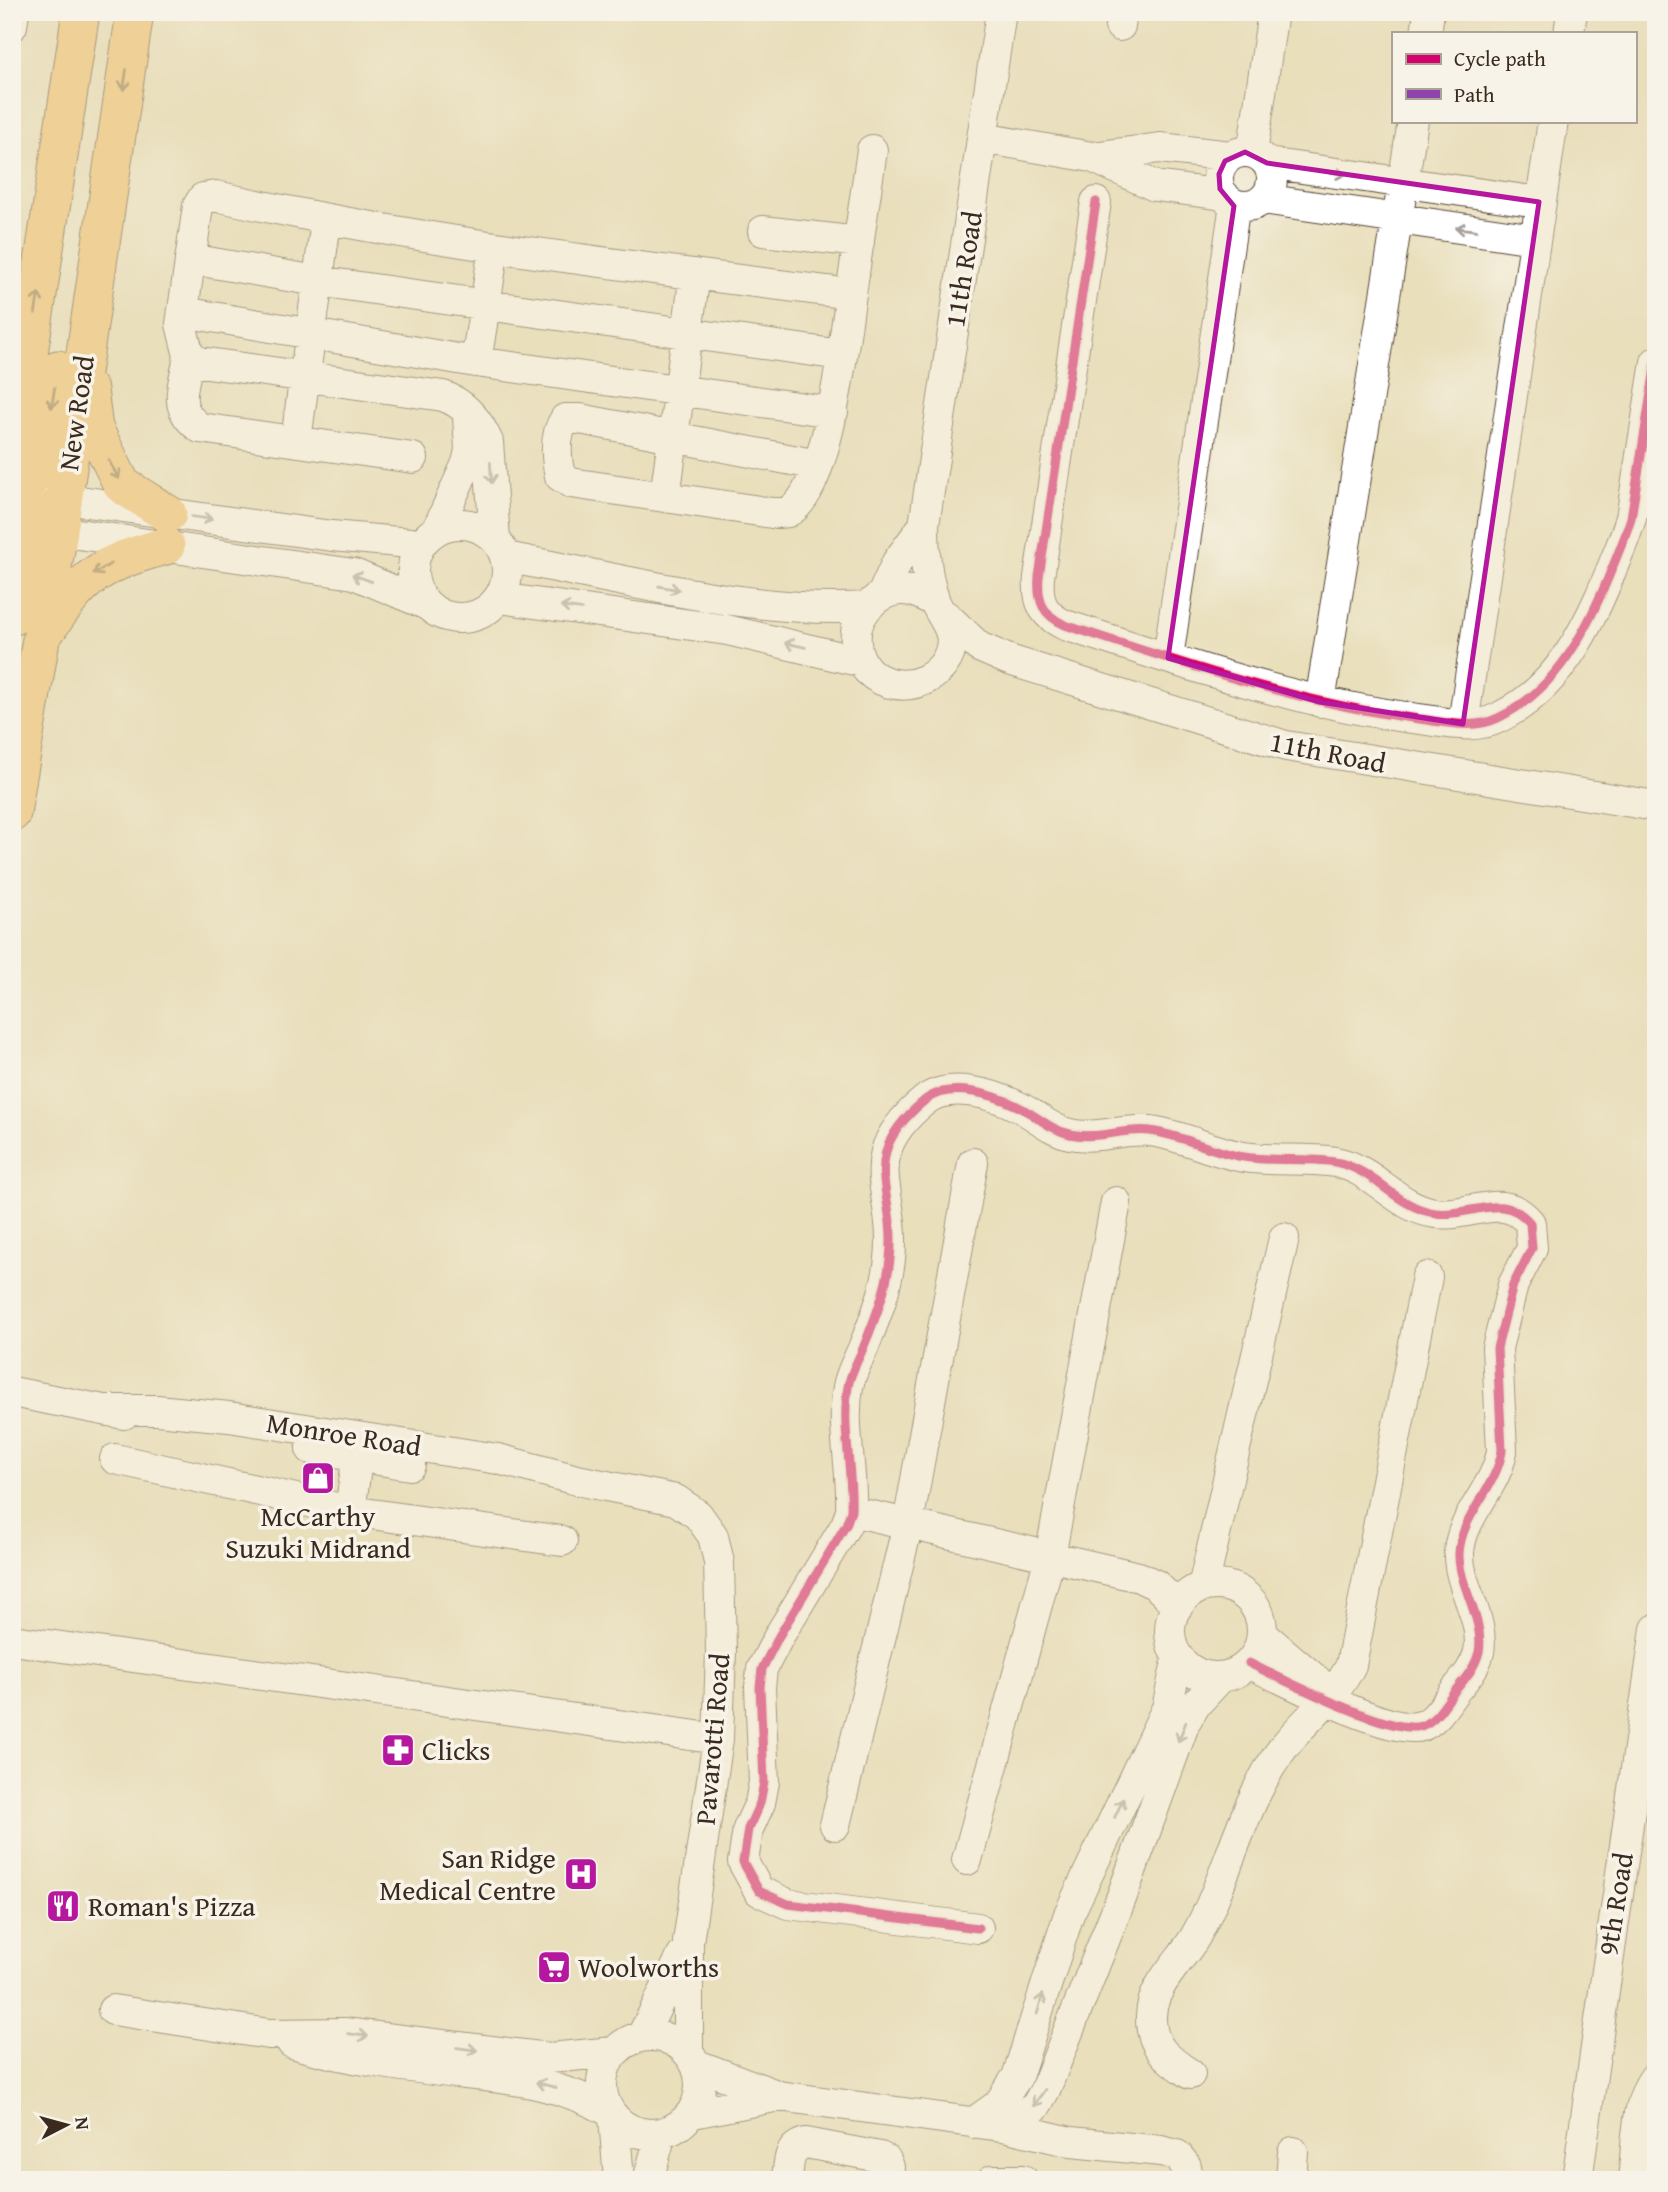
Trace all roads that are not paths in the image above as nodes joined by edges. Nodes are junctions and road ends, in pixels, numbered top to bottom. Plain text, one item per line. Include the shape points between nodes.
1 (14, 12) edge
2 (81, 12) edge
3 (135, 12) edge
4 (1001, 12) edge
5 (1273, 12) edge
6 (1429, 12) edge
7 (1572, 12) edge
8 (12, 26) edge
9 (1426, 32) edge
10 (1569, 32) edge
11 (1413, 122) edge
12 (1553, 122) edge
13 (982, 138) junction
14 (872, 150) dead end
15 (1092, 157) junction
16 (1250, 157) junction
17 (112, 167) junction
18 (1404, 184) junction
19 (1240, 200) junction
20 (1096, 202) dead end
21 (1539, 202) junction
22 (1398, 220) junction
23 (326, 221) junction
24 (763, 231) dead end
25 (1534, 239) junction
26 (859, 242) junction
27 (494, 248) junction
28 (190, 258) junction
29 (695, 274) junction
30 (317, 281) junction
31 (851, 294) junction
32 (485, 305) junction
33 (183, 312) junction
34 (687, 331) junction
35 (311, 334) junction
36 (841, 355) junction
37 (189, 356) junction
38 (84, 358) junction
39 (476, 362) junction
40 (1656, 362) edge
41 (306, 377) junction
42 (680, 389) junction
43 (833, 412) junction
44 (468, 413) junction
45 (674, 435) junction
46 (296, 440) junction
47 (412, 458) dead end
48 (818, 465) junction
49 (665, 497) junction
50 (29, 505) edge
51 (924, 525) junction
52 (167, 530) junction
53 (429, 537) junction
54 (501, 548) junction
55 (499, 598) junction
56 (874, 601) junction
57 (425, 604) junction
58 (940, 609) junction
59 (12, 617) edge
60 (40, 640) junction
61 (1168, 658) junction
62 (1009, 660) junction
63 (862, 662) junction
64 (935, 675) junction
65 (1320, 702) junction
66 (1463, 724) junction
67 (1656, 806) edge
68 (12, 813) edge
69 (973, 1163) dead end
70 (1116, 1202) dead end
71 (1284, 1238) dead end
72 (1427, 1277) dead end
73 (12, 1392) edge
74 (359, 1446) junction
75 (115, 1459) dead end
76 (350, 1511) junction
77 (850, 1511) junction
78 (908, 1524) junction
79 (713, 1536) joint
80 (562, 1541) dead end
81 (1050, 1557) junction
82 (1203, 1587) junction
83 (1178, 1606) junction
84 (1656, 1629) edge
85 (1262, 1634) junction
86 (12, 1640) edge
87 (1178, 1657) junction
88 (1249, 1663) junction
89 (1221, 1676) junction
90 (1332, 1698) junction
91 (718, 1739) junction
92 (835, 1825) dead end
93 (1096, 1858) junction
94 (967, 1860) dead end
95 (1130, 1872) junction
96 (978, 1928) dead end
97 (688, 1942) junction
98 (1055, 1952) junction
99 (1093, 1968) junction
100 (113, 2010) dead end
101 (269, 2034) junction
102 (642, 2036) junction
103 (1028, 2044) junction
104 (614, 2052) junction
105 (1059, 2053) junction
106 (692, 2058) junction
107 (1190, 2074) dead end
108 (1656, 2076) edge
109 (779, 2096) junction
110 (693, 2113) junction
111 (612, 2115) junction
112 (973, 2123) junction
113 (1008, 2127) junction
114 (661, 2134) junction
115 (619, 2180) edge
116 (648, 2180) edge
117 (787, 2180) edge
118 (887, 2180) edge
119 (992, 2180) edge
120 (1023, 2180) edge
121 (1188, 2180) edge
122 (1577, 2180) edge
123 (1633, 2180) edge

1 - 8 street
50 -> 2 main road, New Road
3 -> 17 main road, New Road
4 - 13 street, 11th Road
5 - 16 street
6 - 9 street
7 - 10 street
11 - 18 street
12 - 21 street
13 - 15 street
13 - 51 street, 11th Road
14 - 26 street
15 - 16 street via 1160,148
15 - 19 street via 1155,186
16 -> 18 street
16 - 19 street via 1219,174
16 - 19 street via 1271,186
17 - 38 main road, New Road
17 -> 50 main road via 84,224
18 - 21 street
18 - 22 street
19 - 22 street
19 - 61 street
20 - 61 street via 1038,593 1051,619
21 - 25 street
25 -> 22 street
22 - 65 street
23 - 27 street
23 - 28 street via 216,196 203,198
23 - 30 street
24 - 26 street
25 - 66 street
26 - 31 street
27 - 29 street
27 - 32 street
28 - 30 street
28 - 33 street
29 - 31 street
29 - 34 street
30 - 32 street
30 - 35 street
31 - 36 street
32 - 34 street
32 - 39 street
33 - 35 street
33 - 37 street via 183,343
34 - 36 street
34 - 42 street
35 - 39 street
35 - 41 street
36 - 43 street
37 - 41 street via 200,362
37 - 46 street via 181,405 186,418 200,428
38 - 50 main road, New Road
38 -> 52 main road via 94,428 103,452 122,485
39 - 42 street
40 - 66 street via 1631,518 1568,660 1546,686 1497,719
41 - 44 street via 443,396 458,401
41 - 46 street
42 - 43 street
42 - 45 street
43 - 48 street
44 - 53 street via 470,450
44 -> 54 street via 488,443
45 - 48 street
45 - 49 street
45 - 49 street via 580,419 565,419 558,429 560,476 571,482
46 - 47 street
48 - 49 street via 798,503 788,512
50 - 52 street
50 - 59 main road
50 - 60 main road, New Road
51 - 56 street, 11th Road
51 - 58 street, 11th Road via 924,545
52 -> 53 street via 359,540
57 -> 52 street via 354,574
52 -> 60 main road via 93,574 73,593
53 - 54 street via 457,523 478,527
53 - 57 street via 414,564 415,585
54 - 55 street via 507,579
54 -> 56 street via 732,599 821,608
55 - 57 street via 484,613 464,619 443,616
63 -> 55 street via 727,629
56 - 58 street via 900,590 919,593
56 - 63 street via 858,624 856,643
58 - 62 street, 11th Road via 979,647
58 - 64 street via 952,637 948,657
60 - 68 main road, New Road
61 - 65 street
62 - 64 street, 11th Road
62 - 67 street, 11th Road via 1286,746
63 - 64 street via 876,677 895,686 916,685
65 - 66 street
69 - 78 street
70 - 81 street
71 - 82 street
72 - 90 street via 1354,1652
73 - 74 street, Monroe Road via 198,1431
74 - 76 street
74 - 79 street, Monroe Road via 499,1479 577,1480 676,1500 698,1515
75 - 76 street
76 - 80 street
77 - 78 street
77 - 90 street via 845,1416 849,1383 885,1287 890,1257 882,1162 894,1135 926,1099 967,1091 1018,1106 1069,1134 1147,1131 1176,1135 1204,1148 1245,1157 1337,1162 1373,1176 1401,1201 1437,1213 1499,1205 1514,1208 1531,1223 1532,1248 1513,1285 1497,1348 1502,1451 1459,1553 1479,1650 1472,1671 1422,1726 1394,1727
77 - 96 street via 762,1669 764,1782 748,1829 743,1862 759,1891 788,1904
78 - 81 street
78 - 92 street
79 - 91 street, Pavarotti Road via 722,1593
81 - 83 street via 1150,1581
81 - 94 street
82 - 83 street
82 - 85 street via 1239,1591 1256,1609
83 - 87 street via 1171,1631
84 - 122 street, 9th Road
85 - 88 street
85 - 90 street
86 - 91 street
87 - 89 street via 1197,1672
93 -> 87 street via 1167,1708
88 - 89 street
88 - 90 street
89 -> 95 street via 1185,1722
90 - 107 street via 1295,1732 1268,1771 1198,1932 1154,2002 1154,2040 1162,2054
91 - 97 street, Pavarotti Road
93 - 95 street
93 - 98 street
95 - 99 street
97 - 102 street, Pavarotti Road
97 - 106 street, Pavarotti Road
98 - 99 street
103 -> 98 street
99 - 105 street
100 - 101 street
101 -> 104 street via 344,2033 550,2058
111 -> 101 street via 573,2092 548,2085 337,2057
102 - 104 street
102 - 106 street via 674,2041
103 - 105 street
103 - 112 street via 1006,2095
104 - 111 street via 602,2081
105 -> 113 street via 1036,2106
106 - 109 street
106 - 110 street via 701,2081
108 - 123 street via 1649,2083 1642,2108
109 - 110 street
109 - 112 street
110 - 114 street via 685,2123
111 - 114 street via 635,2133
111 - 115 street
112 - 113 street
113 - 121 street via 1071,2142 1177,2155 1186,2166
114 - 116 street
117 - 118 street via 791,2150 806,2143 880,2157 889,2167
119 - 120 street

